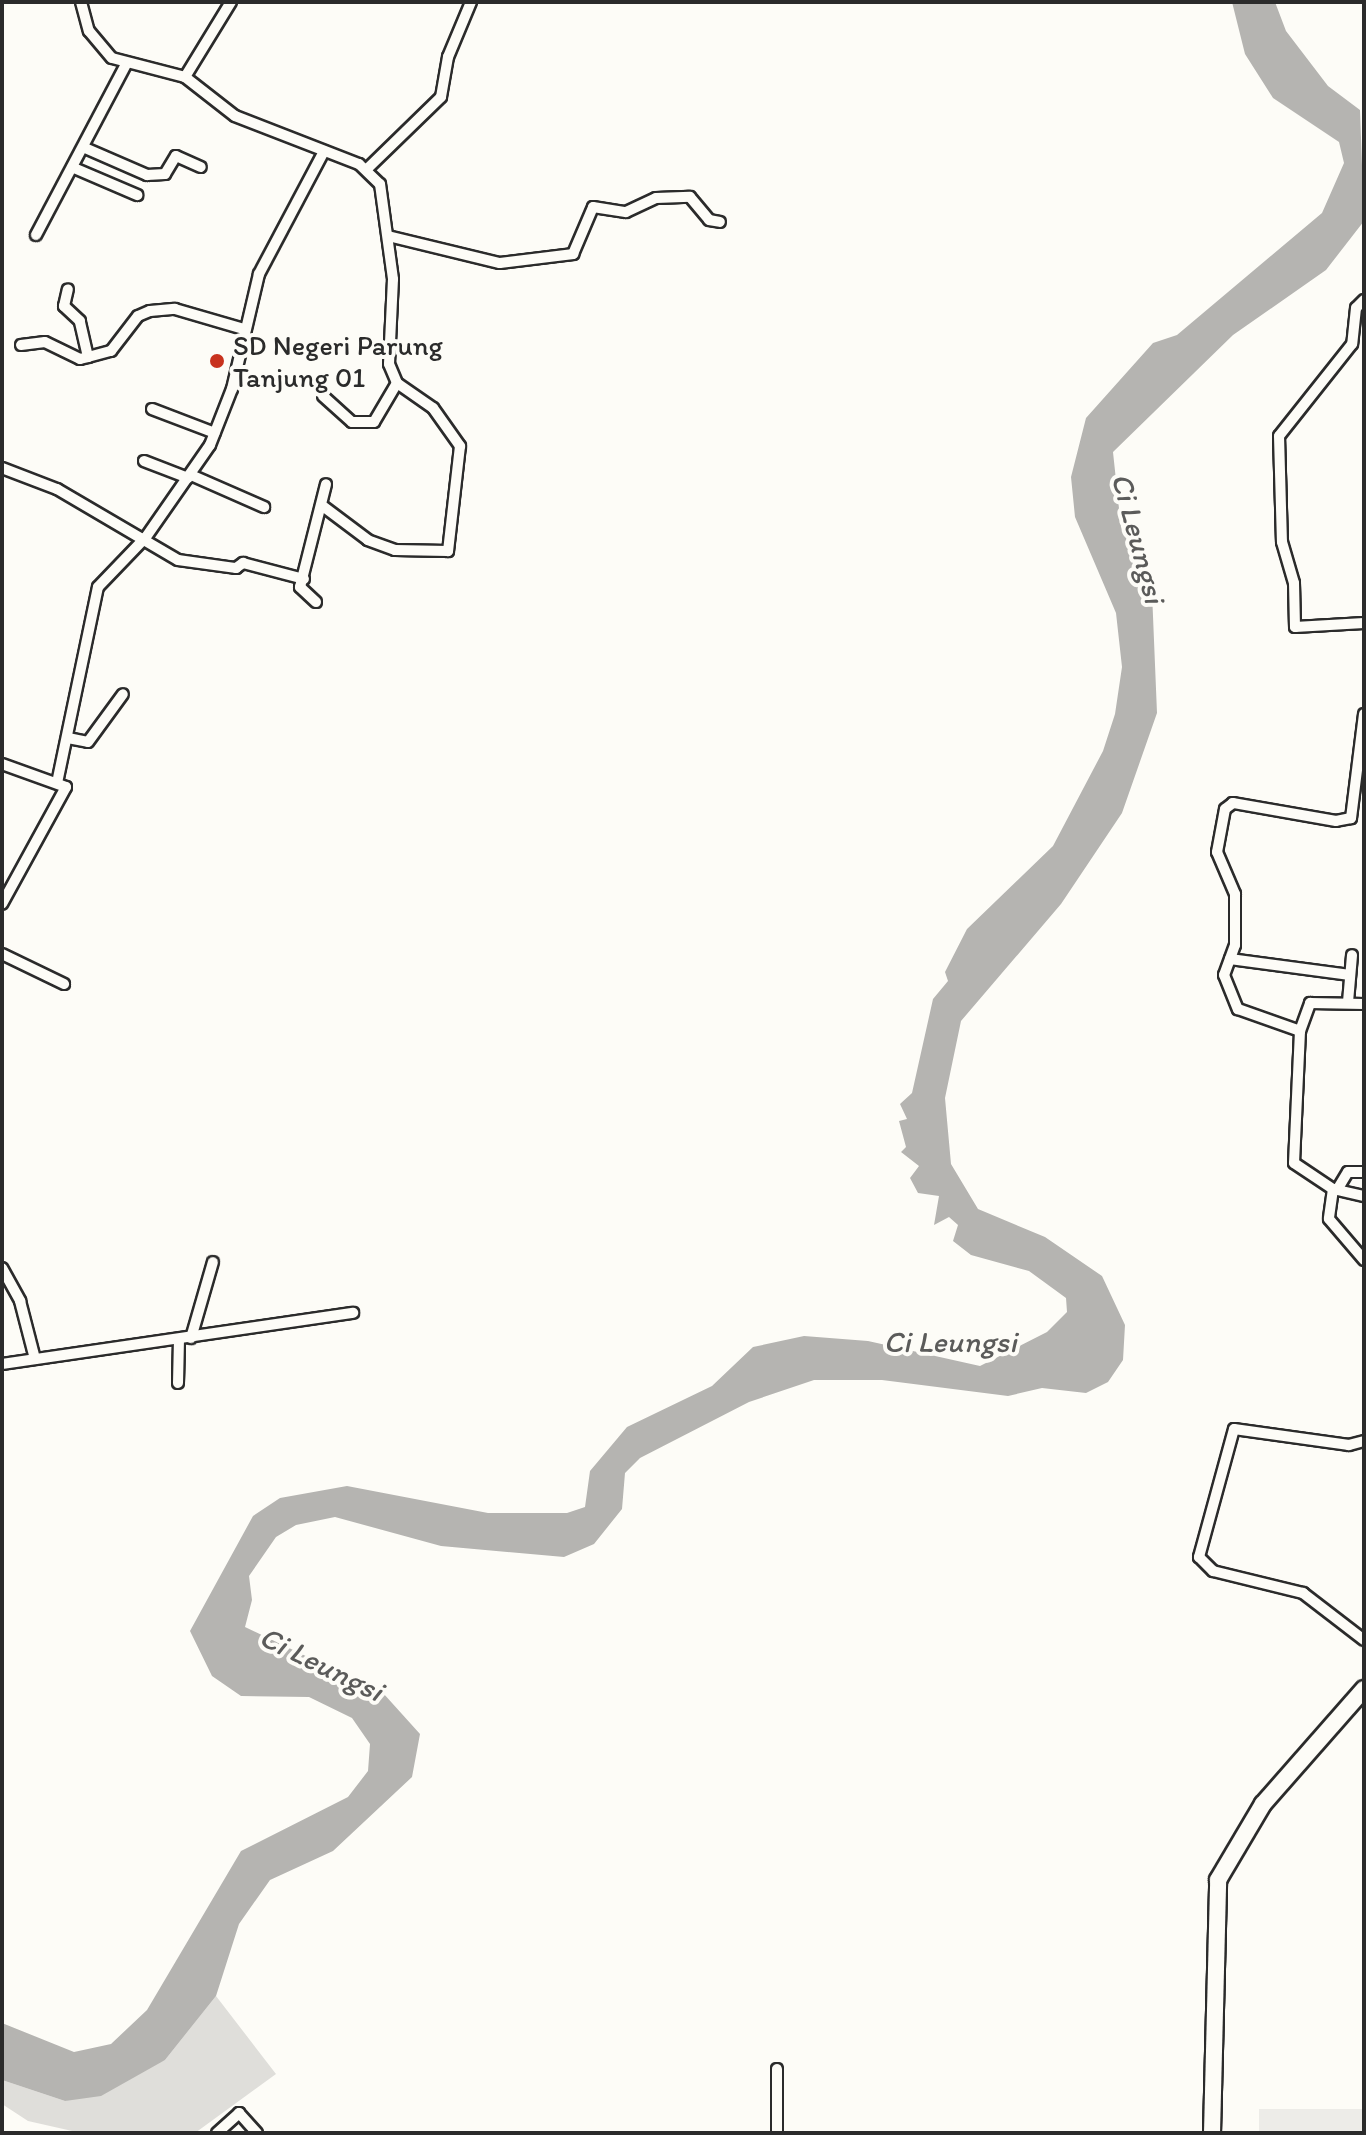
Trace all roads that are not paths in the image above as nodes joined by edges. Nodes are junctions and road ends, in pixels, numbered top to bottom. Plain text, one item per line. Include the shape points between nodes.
1 (81, 2) edge
2 (231, 2) edge
3 (471, 2) edge
4 (126, 64) junction
5 (185, 77) junction
6 (85, 148) junction
7 (324, 151) junction
8 (201, 167) dead end
9 (74, 168) junction
10 (368, 168) junction
11 (137, 195) dead end
12 (720, 222) dead end
13 (36, 235) dead end
14 (388, 236) junction
15 (68, 289) dead end
16 (1363, 302) edge
17 (244, 329) junction
18 (21, 345) dead end
19 (88, 357) junction
20 (397, 383) junction
21 (323, 396) dead end
22 (152, 409) dead end
23 (215, 433) junction
24 (144, 461) dead end
25 (2, 468) edge
26 (189, 477) junction
27 (326, 484) dead end
28 (264, 507) dead end
29 (324, 507) junction
30 (146, 537) junction
31 (304, 579) junction
32 (316, 602) dead end
33 (1364, 623) edge
34 (123, 694) dead end
35 (1364, 714) edge
36 (68, 738) junction
37 (2, 764) edge
38 (1362, 772) edge
39 (57, 783) junction
40 (6, 887) edge
41 (2, 904) edge
42 (2, 954) edge
43 (1352, 955) dead end
44 (1230, 959) junction
45 (1350, 975) junction
46 (64, 984) dead end
47 (1348, 1002) junction
48 (1364, 1004) edge
49 (1300, 1031) junction
50 (1363, 1172) edge
51 (1335, 1189) junction
52 (1364, 1196) edge
53 (1364, 1260) edge
54 (213, 1262) dead end
55 (2, 1268) edge
56 (353, 1313) dead end
57 (185, 1339) junction
58 (35, 1359) junction
59 (2, 1364) edge
60 (178, 1383) dead end
61 (1364, 1441) edge
62 (1364, 1640) edge
63 (1364, 1689) edge
64 (777, 2069) dead end
65 (217, 2133) edge
66 (257, 2133) edge
67 (777, 2133) edge
68 (1212, 2133) edge

1 - 4 street via 101,49
2 - 5 street
3 - 10 street via 448,57 441,97
4 - 5 street
4 - 6 street
5 - 7 street via 235,116
6 - 8 street via 147,175 165,174 176,156
6 - 9 street
7 - 10 street
7 - 17 street via 259,274
9 - 11 street
9 - 13 street
10 - 14 street via 383,192
12 - 14 street via 709,220 690,197 656,198 626,212 593,207 573,254 500,263
14 - 20 street via 393,307 388,347
15 - 19 street via 64,306 80,321
16 - 33 street via 1352,344 1279,436 1282,542 1295,588 1295,627
17 - 19 street via 175,309 150,311 138,316 111,351
17 - 23 street
18 - 19 street via 39,341
20 - 21 street via 374,422 352,422
20 - 29 street via 451,430 460,446 445,553 395,550 368,540
22 - 23 street
23 - 26 street
24 - 26 street
25 - 30 street via 57,489
26 - 28 street
26 - 30 street
27 - 29 street via 319,505
29 - 31 street
30 - 31 street via 178,560 236,568 243,563
30 - 36 street via 98,587
31 - 32 street via 301,592
34 - 36 street via 88,742
35 - 38 street
36 - 39 street
37 - 39 street
38 - 44 street via 1353,814 1343,822 1238,802 1225,809 1217,852 1235,894
39 - 40 street via 66,787
40 - 41 street
42 - 46 street
43 - 45 street
44 - 45 street
44 - 49 street via 1224,975 1238,1009
45 - 47 street
47 - 48 street
47 - 49 street via 1310,1003
49 - 51 street via 1294,1163
50 - 51 street via 1348,1172
51 - 52 street
51 - 53 street via 1329,1219
54 - 57 street
55 - 58 street via 20,1301
56 - 57 street
57 - 58 street
57 - 60 street
58 - 59 street
61 - 62 street via 1349,1445 1234,1429 1199,1557 1213,1571 1316,1599
63 - 68 main road via 1263,1804 1218,1880
64 - 67 street
65 - 66 street via 239,2113

